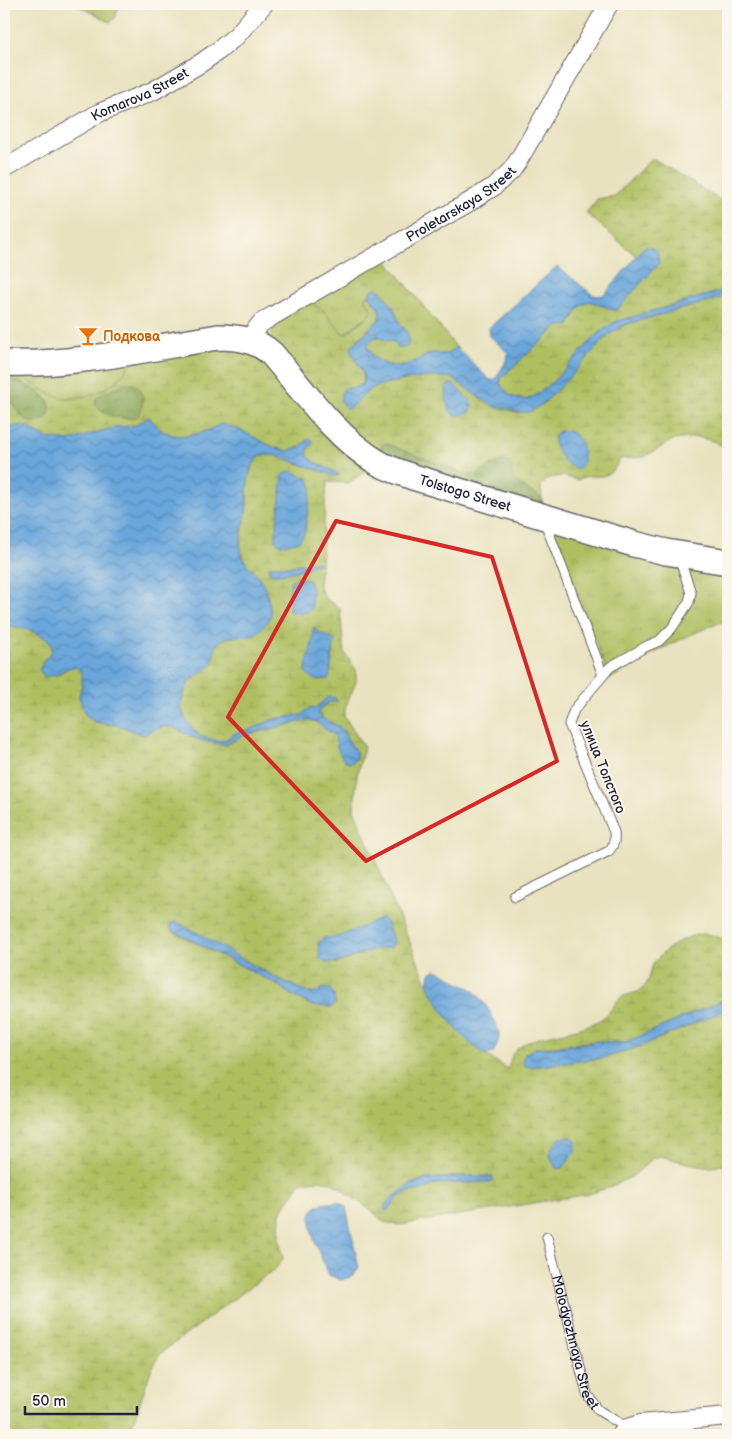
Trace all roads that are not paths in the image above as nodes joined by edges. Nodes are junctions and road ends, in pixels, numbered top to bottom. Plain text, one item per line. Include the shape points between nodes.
1 (264, 4) edge
2 (609, 4) edge
3 (4, 169) edge
4 (248, 340) junction
5 (4, 363) edge
6 (542, 515) junction
7 (678, 554) junction
8 (728, 562) edge
9 (603, 675) junction
10 (515, 897) dead end
11 (547, 1237) dead end
12 (728, 1416) edge
13 (624, 1432) edge

1 - 3 street, Komarova Street via 236,36 201,63 153,91 99,113
2 - 4 street, Proletarskaya Street via 523,154 506,175 471,202 274,314 261,323
4 - 5 main road via 218,337 69,360
4 - 6 main road, Tolstogo Street via 272,354 338,431 378,463 413,477
6 - 7 main road, Tolstogo Street via 634,544
6 - 9 lane
7 - 8 main road, Tolstogo Street
7 - 9 lane, улица Толстого via 692,593 689,602 660,642 622,660
9 - 10 lane, улица Толстого via 571,714 569,724 614,832 614,845 609,851
11 - 13 lane, Molodyozhnaya Street via 586,1394 598,1410
12 - 13 street, Molodyozhnaya Street via 640,1424

